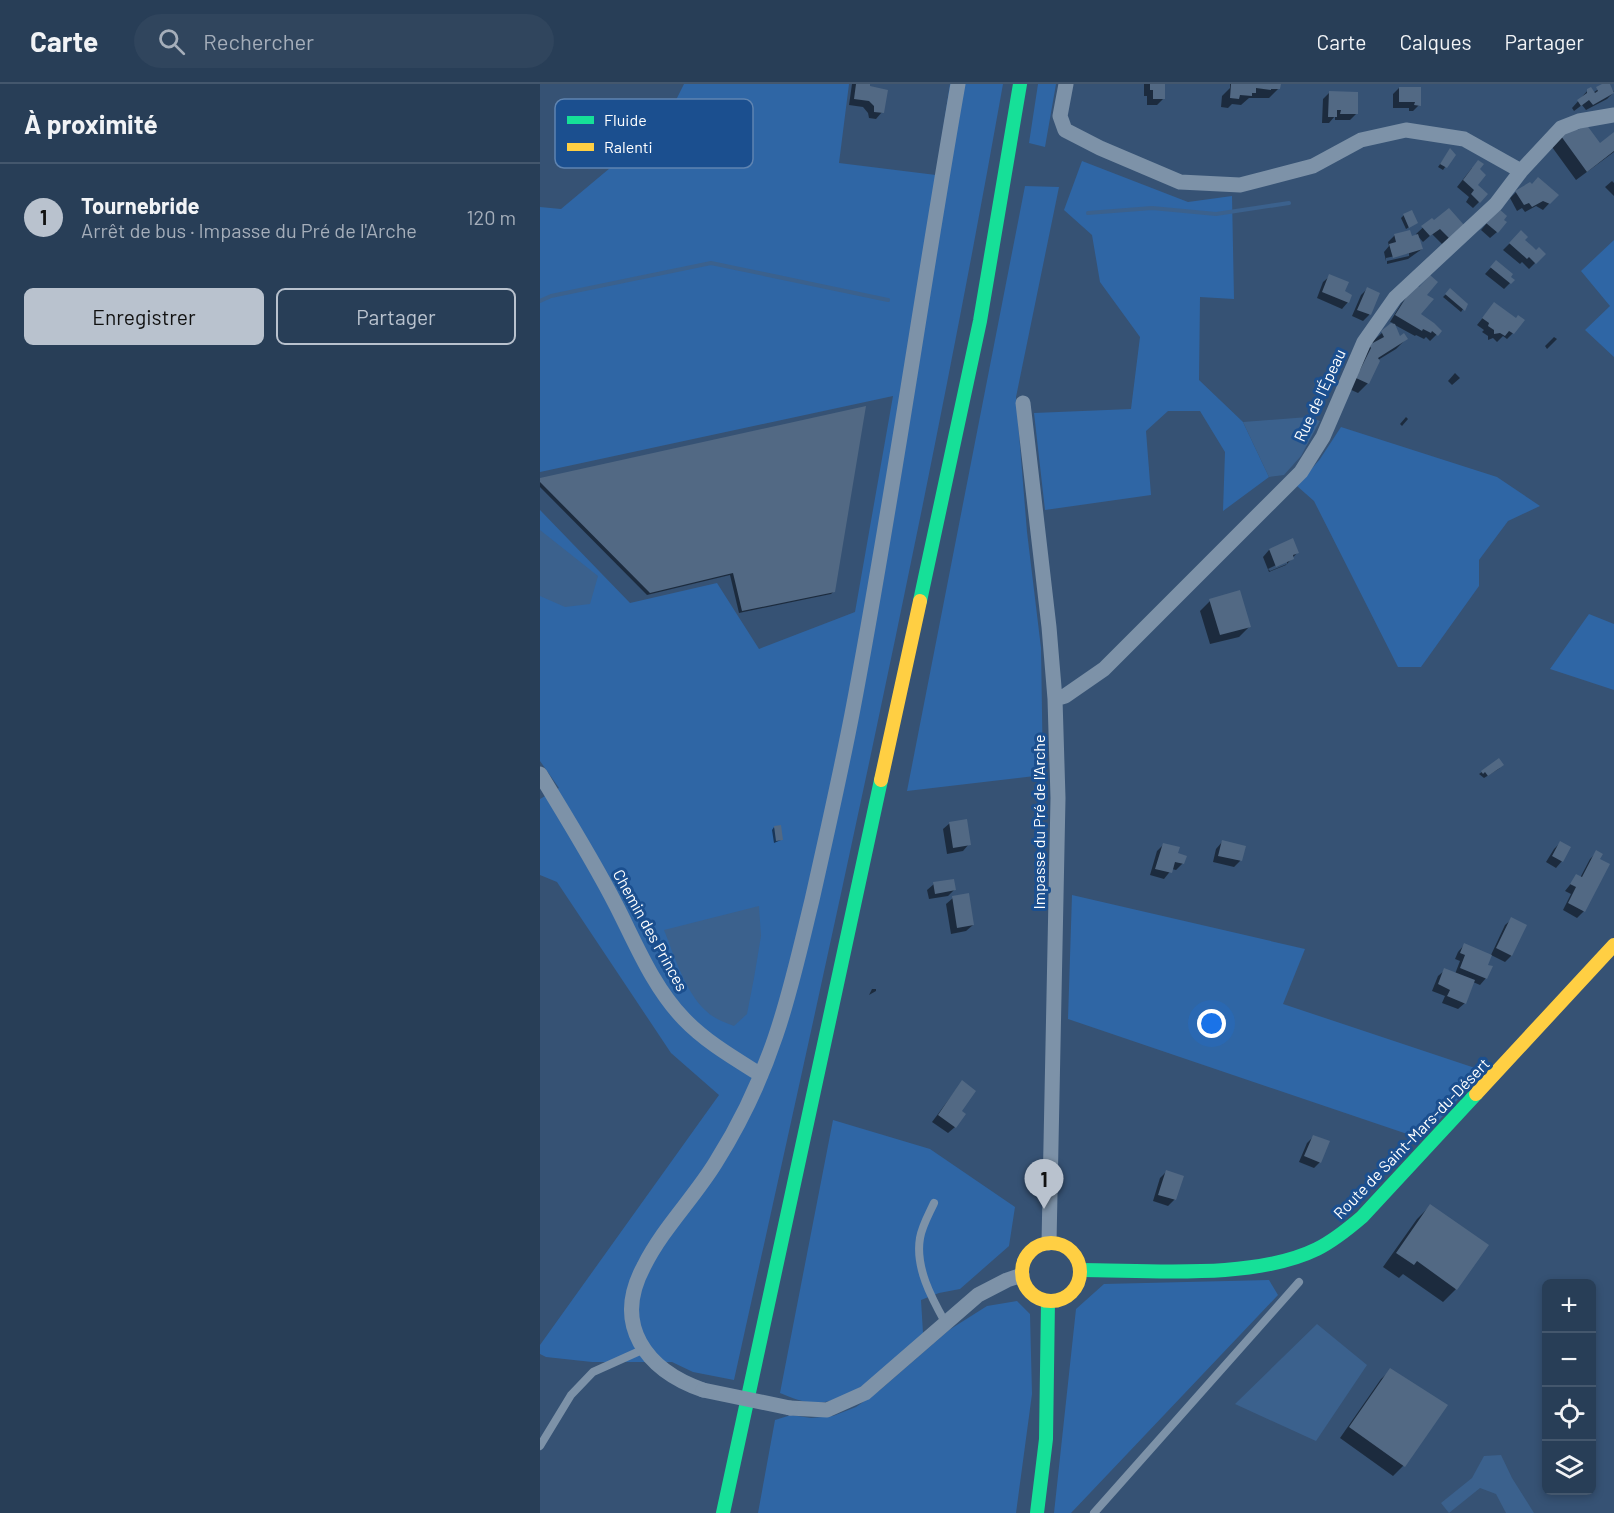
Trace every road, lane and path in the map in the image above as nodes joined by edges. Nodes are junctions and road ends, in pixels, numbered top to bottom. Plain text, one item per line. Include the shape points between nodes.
1 (958, 84) edge
2 (1020, 84) edge
3 (1066, 84) edge
4 (1614, 115) edge
5 (1521, 171) junction
6 (1023, 403) dead end
7 (1055, 699) junction
8 (540, 774) edge
9 (1614, 945) edge
10 (761, 1075) junction
11 (934, 1203) dead end
12 (1049, 1243) junction
13 (1080, 1270) junction
14 (1022, 1275) junction
15 (1299, 1282) dead end
16 (1048, 1301) junction
17 (945, 1322) junction
18 (642, 1350) junction
19 (540, 1446) edge
20 (723, 1513) edge
21 (1037, 1513) edge
22 (1094, 1513) edge

1 - 10 street via 871,617 839,780 795,971
2 - 20 main road via 980,321
3 - 5 street via 1060,116 1065,130 1180,183 1240,185 1313,166 1361,140 1406,130 1464,139
4 - 5 street, Rue de l'Épeau via 1561,128
5 - 7 street, Rue de l'Épeau via 1496,204 1395,298 1364,342 1323,437 1301,472 1104,669
6 - 7 street, Impasse du Pré de l'Arche
7 - 12 street, Impasse du Pré de l'Arche via 1058,798
8 - 10 street, Chemin des Princes via 668,1000 710,1043
9 - 13 main road, Route de Saint-Mars-du-Désert via 1362,1217 1315,1250 1256,1268
10 - 18 street via 714,1165 643,1267 632,1311
11 - 17 lane via 920,1237 920,1263 933,1302
12 - 13 main road via 1073,1253
12 - 14 main road via 1032,1250 1022,1266
13 - 16 main road via 1079,1280 1067,1296
14 - 16 main road via 1030,1293
14 - 17 street via 978,1295
15 - 22 lane
16 - 21 main road via 1046,1439
17 - 18 street, bridge via 864,1393 827,1410 790,1408 703,1390 682,1383
18 - 19 lane via 593,1372 571,1395

